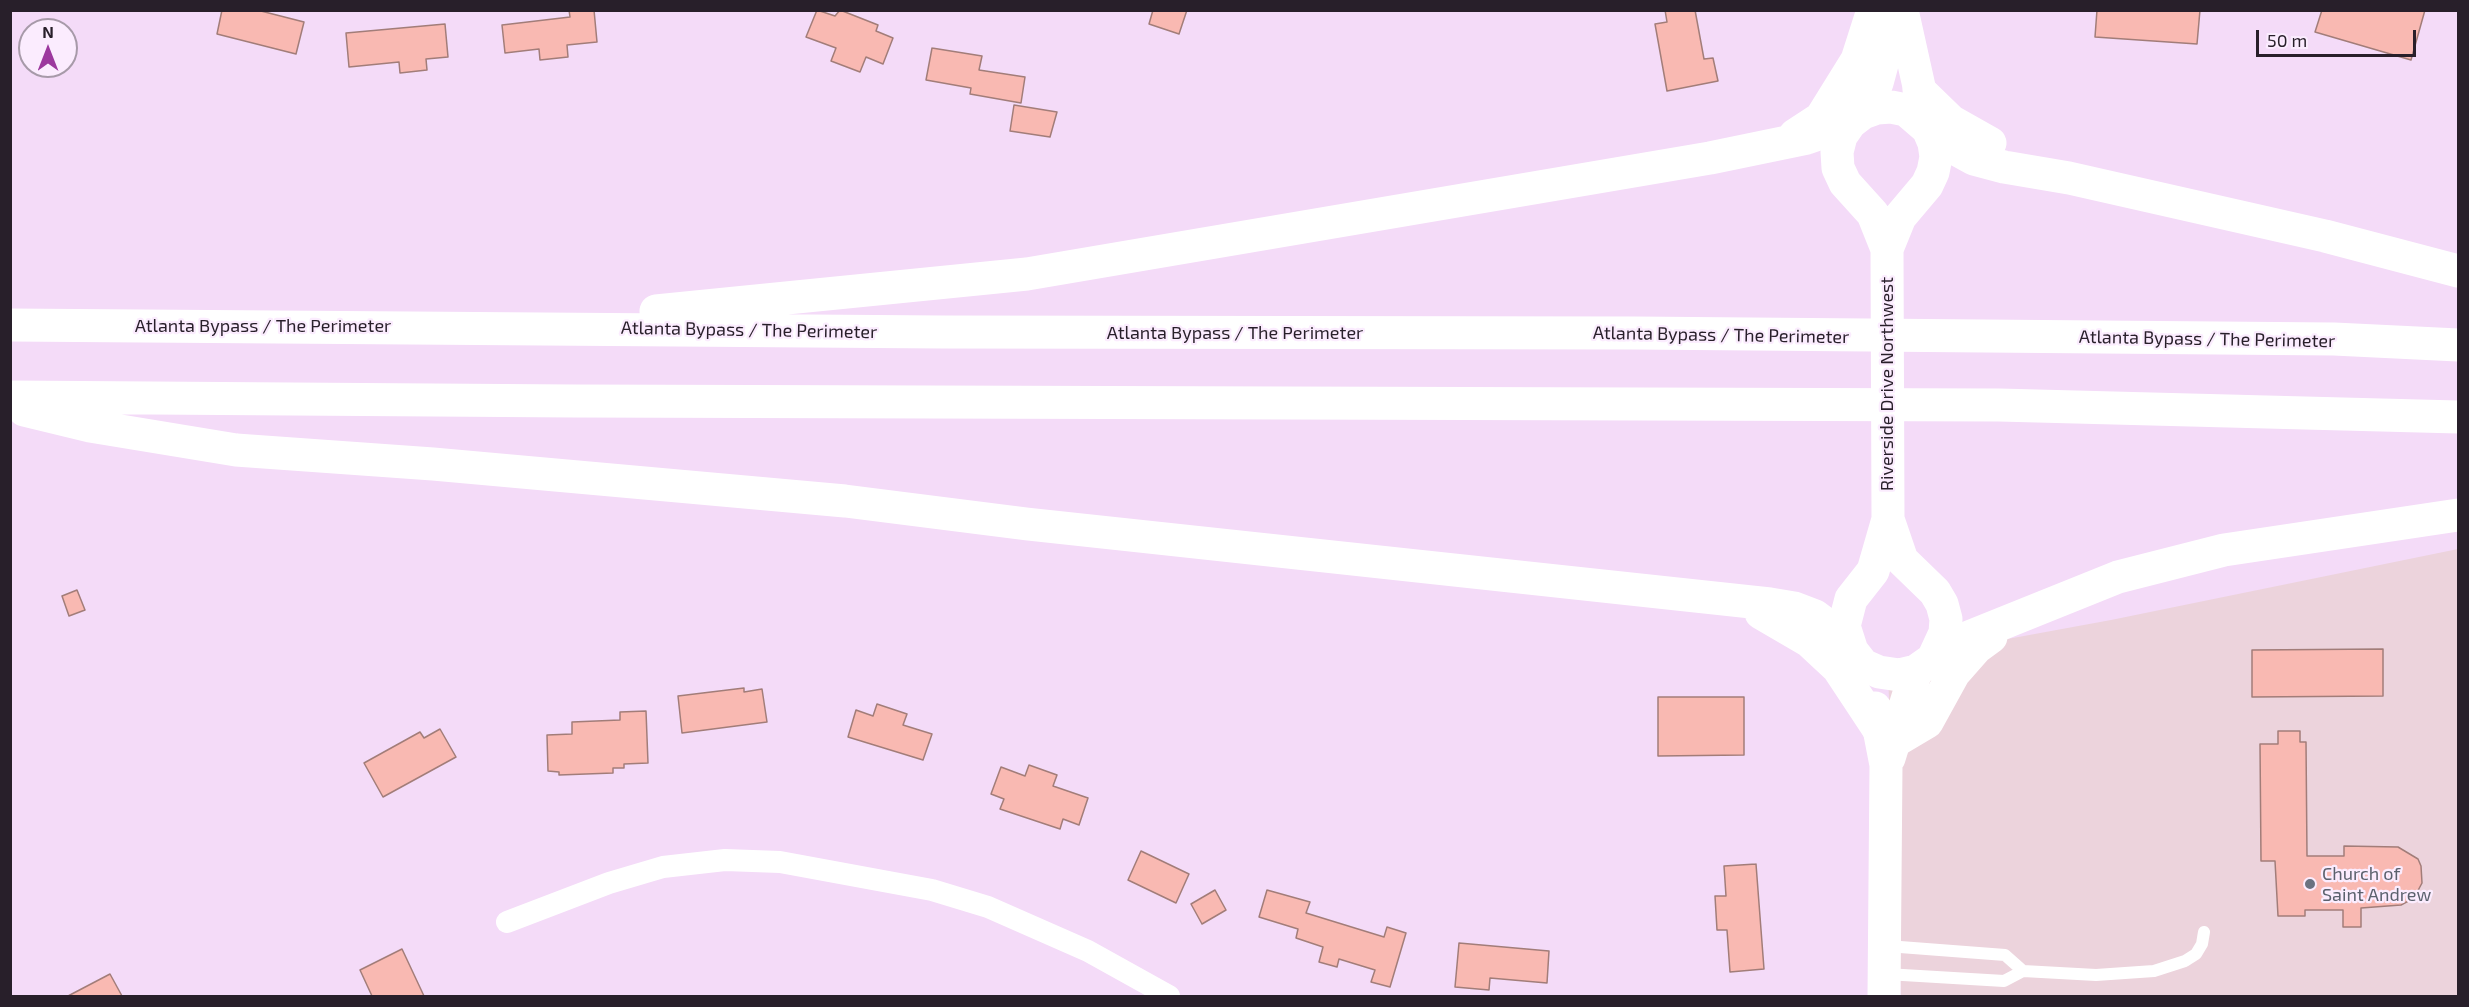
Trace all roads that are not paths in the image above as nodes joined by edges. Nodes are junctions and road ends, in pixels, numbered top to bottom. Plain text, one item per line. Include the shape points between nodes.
1 (1873, 10) edge
2 (1887, 10) edge
3 (1902, 10) edge
4 (1920, 90) junction
5 (1856, 118) junction
6 (1930, 132) junction
7 (1785, 142) junction
8 (2069, 178) junction
9 (1887, 257) junction
10 (2458, 271) edge
11 (10, 325) edge
12 (508, 327) junction
13 (2458, 345) edge
14 (10, 396) edge
15 (10, 406) edge
16 (2458, 417) edge
17 (2458, 515) edge
18 (1887, 519) junction
19 (1726, 598) junction
20 (2020, 617) junction
21 (1855, 652) junction
22 (1928, 660) junction
23 (1887, 746) junction
24 (507, 922) dead end
25 (2204, 932) dead end
26 (2023, 971) junction
27 (1884, 972) edge
28 (1169, 996) edge

1 - 7 main road via 1857,60 1821,118
2 - 5 main road via 1887,46 1877,83
3 - 4 main road
4 - 6 main road
4 - 8 main road via 1963,129
5 - 6 main road via 1876,108 1891,107 1906,110
5 - 7 main road via 1807,138
5 - 9 main road, Riverside Drive Northwest via 1841,136 1838,168 1845,183 1873,214
6 - 8 main road via 1974,159
6 - 9 main road, Riverside Drive Northwest via 1936,157 1933,172 1900,217
7 - 12 main road via 1027,274
8 - 10 main road via 2325,236
9 - 18 main road, Riverside Drive Northwest
11 - 12 main road, Atlanta Bypass / The Perimeter
12 - 13 main road, Atlanta Bypass / The Perimeter via 2322,339
14 - 16 main road via 1999,405
15 - 19 main road via 90,426 236,450 845,501 1071,529
17 - 20 main road via 2224,550 2118,577
18 - 21 main road, Riverside Drive Northwest via 1876,562 1845,612
18 - 22 main road, Riverside Drive Northwest via 1902,560 1942,604 1945,633
19 - 21 main road via 1794,608 1815,616
19 - 23 main road via 1777,620 1809,641 1838,668
20 - 22 main road
20 - 23 main road via 1976,648 1953,673 1927,722
21 - 22 main road via 1888,674
21 - 23 main road via 1870,684
22 - 23 main road
23 - 27 main road
24 - 28 street via 663,867 725,860 780,862 932,890 988,907 1088,951
25 - 26 lane via 2196,954 2154,971 2096,975
26 - 27 lane via 2004,981
26 - 27 lane via 2005,955

